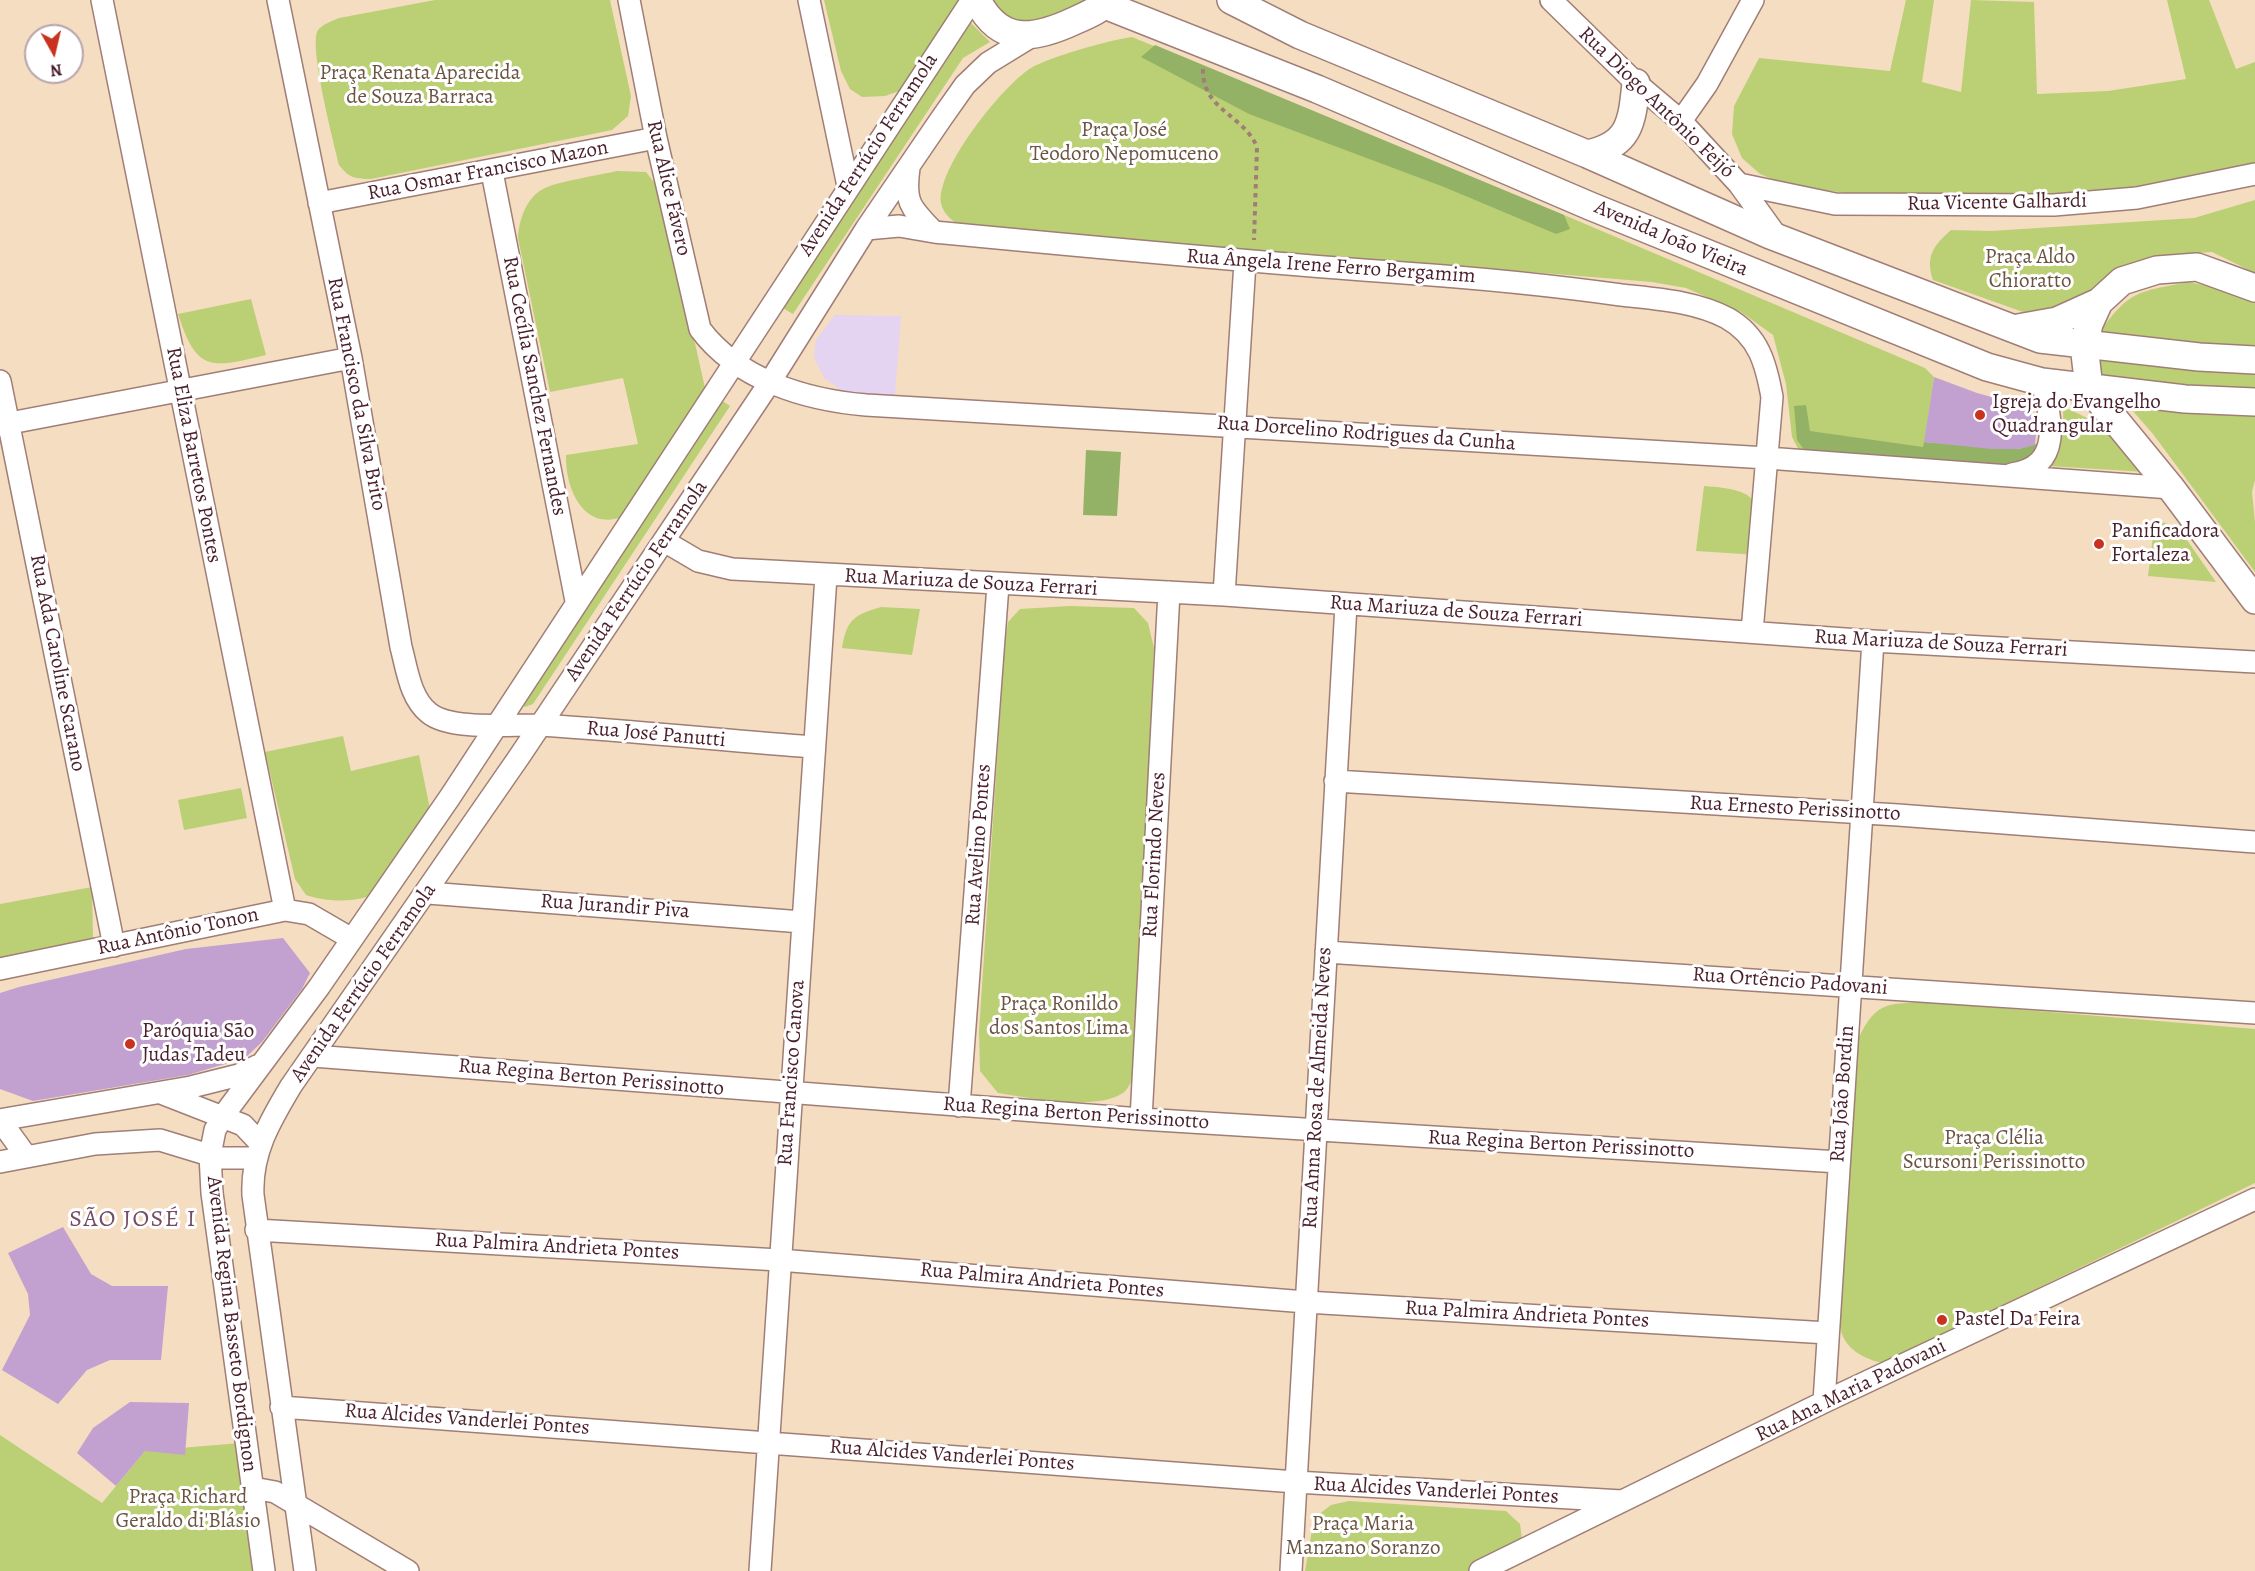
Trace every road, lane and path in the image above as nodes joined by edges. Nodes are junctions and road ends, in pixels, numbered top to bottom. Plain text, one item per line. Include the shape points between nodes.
1 (102, 0) edge
2 (278, 0) edge
3 (629, 0) edge
4 (809, 0) edge
5 (972, 0) edge
6 (976, 0) edge
7 (1231, 0) edge
8 (1551, 0) edge
9 (1753, 0) edge
10 (1108, 2) edge
11 (1032, 36) junction
12 (1203, 44) junction
13 (1636, 82) junction
14 (1681, 121) junction
15 (656, 138) junction
16 (1587, 154) junction
17 (909, 168) junction
18 (492, 172) junction
19 (2255, 174) edge
20 (1739, 184) junction
21 (848, 186) junction
22 (319, 203) junction
23 (866, 229) junction
24 (934, 232) junction
25 (1778, 238) junction
26 (1250, 262) junction
27 (2255, 288) edge
28 (2099, 302) junction
29 (2013, 329) junction
30 (2084, 345) junction
31 (351, 358) junction
32 (2255, 360) edge
33 (735, 361) junction
34 (0, 381) edge
35 (770, 382) junction
36 (2042, 382) junction
37 (2088, 388) junction
38 (180, 389) junction
39 (2255, 402) edge
40 (4, 424) edge
41 (1234, 426) junction
42 (1767, 458) junction
43 (2005, 475) junction
44 (2171, 488) junction
45 (664, 540) junction
46 (826, 576) junction
47 (998, 585) junction
48 (1169, 592) junction
49 (1224, 595) junction
50 (2255, 600) edge
51 (576, 601) junction
52 (1346, 605) junction
53 (1752, 632) junction
54 (1873, 641) junction
55 (2255, 662) edge
56 (498, 724) junction
57 (541, 725) junction
58 (814, 747) junction
59 (1335, 781) junction
60 (1860, 812) junction
61 (2255, 842) edge
62 (428, 893) junction
63 (285, 910) junction
64 (802, 922) junction
65 (351, 939) junction
66 (114, 946) junction
67 (1326, 952) junction
68 (0, 969) edge
69 (1849, 986) junction
70 (2255, 1013) edge
71 (314, 1056) junction
72 (264, 1061) junction
73 (160, 1092) junction
74 (791, 1094) junction
75 (959, 1106) junction
76 (223, 1116) junction
77 (1141, 1119) junction
78 (0, 1120) edge
79 (1316, 1130) junction
80 (257, 1151) junction
81 (210, 1155) junction
82 (26, 1156) junction
83 (0, 1162) edge
84 (1839, 1162) junction
85 (2255, 1199) edge
86 (256, 1230) junction
87 (779, 1260) junction
88 (1306, 1302) junction
89 (1828, 1333) junction
90 (1824, 1402) junction
91 (282, 1407) junction
92 (768, 1442) junction
93 (1296, 1482) junction
94 (253, 1488) junction
95 (1622, 1501) junction
96 (296, 1506) junction
97 (264, 1571) edge
98 (305, 1571) edge
99 (408, 1571) edge
100 (760, 1571) edge
101 (1291, 1571) edge
102 (1480, 1571) edge

1 - 38 street, Rua Eliza Barretos Pontes
2 - 22 street, Rua Francisco da Silva Brito
3 - 15 street, Rua Alice Fávero
4 - 21 street
5 - 21 street, Avenida Ferrúcio Ferramola
6 - 11 main road, Avenida João Vieira via 986,19 1009,34
7 - 16 main road, Avenida João Vieira via 1300,35
8 - 13 street, Rua Diogo Antônio Feijó
9 - 14 street via 1707,84
10 - 11 main road, Avenida João Vieira via 1063,26
10 - 12 main road, Avenida João Vieira
11 - 17 street, Avenida Ferrúcio Ferramola via 988,63 965,85
12 - 26 path via 1203,79 1213,103 1251,133 1257,147
12 - 36 main road, Avenida João Vieira via 1834,307 1987,367
13 - 14 street, Rua Diogo Antônio Feijó
13 - 16 main road via 1630,127 1615,144
14 - 20 street, Rua Diogo Antônio Feijó
15 - 18 street, Rua Osmar Francisco Mazon
15 - 33 street, Rua Alice Fávero via 700,328 714,347
16 - 25 main road, Avenida João Vieira
17 - 23 street, Avenida Ferrúcio Ferramola
17 - 24 street via 906,185 911,207
18 - 22 street, Rua Osmar Francisco Mazon
18 - 51 street, Rua Cecília Sanchez Fernandes
19 - 20 street, Rua Vicente Galhardi via 2137,198 2054,205 1835,204
20 - 25 street, Rua Diogo Antônio Feijó
21 - 33 street, Avenida Ferrúcio Ferramola
22 - 31 street, Rua Francisco da Silva Brito
23 - 24 street, Rua Ângela Irene Ferro Bergamim via 899,226
23 - 35 street, Avenida Ferrúcio Ferramola
24 - 26 street, Rua Ângela Irene Ferro Bergamim
25 - 29 main road, Avenida João Vieira
26 - 41 street
26 - 42 street, Rua Ângela Irene Ferro Bergamim via 1528,282 1685,303 1726,318 1744,330 1765,362 1772,398
27 - 28 main road via 2197,267 2157,270 2122,281
28 - 29 main road via 2057,321
28 - 30 main road via 2088,324
29 - 30 main road, Avenida João Vieira via 2040,339
30 - 32 main road, Avenida João Vieira
30 - 37 main road
31 - 38 street
31 - 56 street, Rua Francisco da Silva Brito via 410,683 429,714 447,721
33 - 35 street, Rua Dorcelino Rodrigues da Cunha
33 - 51 street, Avenida Ferrúcio Ferramola
34 - 40 street, Rua Ada Caroline Scarano
35 - 41 street, Rua Dorcelino Rodrigues da Cunha via 830,402
35 - 45 street, Avenida Ferrúcio Ferramola
36 - 37 main road, Avenida João Vieira
36 - 43 street, Rua Dorcelino Rodrigues da Cunha via 2051,439 2036,464
37 - 39 main road, Avenida João Vieira
37 - 44 main road
38 - 40 street
38 - 63 street, Rua Eliza Barretos Pontes
40 - 66 street, Rua Ada Caroline Scarano
41 - 42 street, Rua Dorcelino Rodrigues da Cunha
41 - 49 street
42 - 43 street, Rua Dorcelino Rodrigues da Cunha
42 - 53 street, Rua Ângela Irene Ferro Bergamim
43 - 44 street, Rua Dorcelino Rodrigues da Cunha
44 - 50 main road
45 - 46 street, Rua Mariuza de Souza Ferrari via 698,561 732,569
45 - 57 street, Avenida Ferrúcio Ferramola
46 - 47 street, Rua Mariuza de Souza Ferrari
46 - 58 street, Rua Francisco Canova
47 - 48 street, Rua Mariuza de Souza Ferrari
47 - 75 street, Rua Avelino Pontes
48 - 49 street, Rua Mariuza de Souza Ferrari
48 - 77 street, Rua Florindo Neves
49 - 52 street, Rua Mariuza de Souza Ferrari
51 - 56 street, Avenida Ferrúcio Ferramola
52 - 53 street, Rua Mariuza de Souza Ferrari
52 - 59 street, Rua Anna Rosa de Almeida Neves
53 - 54 street, Rua Mariuza de Souza Ferrari
54 - 55 street, Rua Mariuza de Souza Ferrari
54 - 60 street, Rua João Bordin
56 - 57 street, Rua José Panutti
56 - 65 street, Avenida Ferrúcio Ferramola
57 - 58 street, Rua José Panutti
57 - 62 street, Avenida Ferrúcio Ferramola
58 - 64 street, Rua Francisco Canova
59 - 60 street, Rua Ernesto Perissinotto
59 - 67 street, Rua Anna Rosa de Almeida Neves
60 - 61 street, Rua Ernesto Perissinotto
60 - 69 street, Rua João Bordin
62 - 64 street, Rua Jurandir Piva
62 - 71 street, Avenida Ferrúcio Ferramola
63 - 65 street, Rua Antônio Tonon via 309,914
63 - 66 street, Rua Antônio Tonon
64 - 74 street, Rua Francisco Canova
65 - 72 street, Avenida Ferrúcio Ferramola
66 - 68 street, Rua Antônio Tonon
67 - 69 street, Rua Ortêncio Padovani
67 - 79 street, Rua Anna Rosa de Almeida Neves
69 - 70 street, Rua Ortêncio Padovani
69 - 84 street, Rua João Bordin
71 - 74 street, Rua Regina Berton Perissinotto
71 - 80 street, Avenida Ferrúcio Ferramola via 291,1086
72 - 73 street via 239,1075
72 - 76 street, Avenida Ferrúcio Ferramola
73 - 76 street
73 - 78 street
74 - 75 street, Rua Regina Berton Perissinotto
74 - 87 street, Rua Francisco Canova
75 - 77 street, Rua Regina Berton Perissinotto
76 - 80 street via 243,1125
76 - 81 street, Avenida Regina Basseto Bordignon via 215,1130
77 - 79 street, Rua Regina Berton Perissinotto
78 - 82 street
79 - 84 street, Rua Regina Berton Perissinotto
79 - 88 street, Rua Anna Rosa de Almeida Neves
80 - 81 street via 244,1160
80 - 86 street, Avenida Regina Basseto Bordignon via 252,1179
81 - 82 street via 160,1140 94,1144
81 - 94 street, Avenida Regina Basseto Bordignon via 217,1239
82 - 83 street
84 - 89 street, Rua João Bordin
85 - 90 street, Rua Ana Maria Padovani
86 - 87 street, Rua Palmira Andrieta Pontes
86 - 91 street, Avenida Regina Basseto Bordignon
87 - 88 street, Rua Palmira Andrieta Pontes
87 - 92 street, Rua Francisco Canova
88 - 89 street, Rua Palmira Andrieta Pontes
88 - 93 street, Rua Anna Rosa de Almeida Neves
89 - 90 street, Rua João Bordin
90 - 95 street, Rua Ana Maria Padovani
91 - 92 street, Rua Alcides Vanderlei Pontes
91 - 96 street, Avenida Regina Basseto Bordignon
92 - 93 street, Rua Alcides Vanderlei Pontes
92 - 100 street, Rua Francisco Canova
93 - 95 street, Rua Alcides Vanderlei Pontes
93 - 101 street, Rua Anna Rosa de Almeida Neves
94 - 96 street via 275,1492
94 - 97 street, Avenida Regina Basseto Bordignon
95 - 102 street, Rua Ana Maria Padovani
96 - 98 street, Avenida Regina Basseto Bordignon
96 - 99 street

